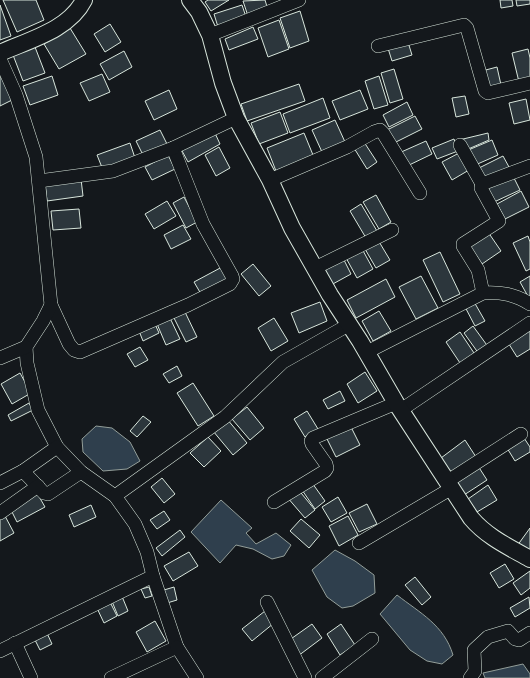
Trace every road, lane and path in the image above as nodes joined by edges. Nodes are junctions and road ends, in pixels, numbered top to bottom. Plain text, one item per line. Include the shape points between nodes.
1 (84, 0) edge
2 (190, 0) edge
3 (300, 0) edge
4 (210, 35) junction
5 (378, 46) dead end
6 (0, 53) edge
7 (0, 59) edge
8 (530, 83) edge
9 (236, 118) junction
10 (460, 145) dead end
11 (173, 148) junction
12 (530, 166) edge
13 (270, 180) junction
14 (39, 181) junction
15 (482, 184) junction
16 (420, 193) dead end
17 (392, 230) dead end
18 (315, 268) junction
19 (483, 293) junction
20 (530, 304) edge
21 (51, 305) junction
22 (530, 323) edge
23 (350, 324) junction
24 (26, 347) junction
25 (367, 352) junction
26 (0, 358) edge
27 (399, 407) junction
28 (521, 434) dead end
29 (57, 447) junction
30 (23, 471) junction
31 (81, 472) junction
32 (0, 483) edge
33 (450, 485) junction
34 (38, 486) junction
35 (115, 496) junction
36 (274, 502) dead end
37 (0, 513) edge
38 (358, 543) dead end
39 (530, 559) edge
40 (152, 576) junction
41 (267, 602) dead end
42 (530, 633) edge
43 (372, 639) dead end
44 (15, 643) junction
45 (177, 647) junction
46 (0, 651) edge
47 (31, 678) edge
48 (111, 678) edge
49 (197, 678) edge
50 (305, 678) edge
51 (322, 678) edge
52 (470, 678) edge

1 - 6 street via 78,11 55,28
2 - 4 street
3 - 4 street
4 - 9 street via 222,83
5 - 8 street via 464,25 485,91 488,93
7 - 14 street via 26,124 36,157
9 - 11 street
9 - 13 street
10 - 15 street
11 - 14 street via 113,171
11 - 21 street via 202,224 232,276 230,284 80,352 69,344
12 - 15 street
13 - 16 street via 380,130
13 - 18 street via 292,228
14 - 21 street
15 - 19 street via 481,188 499,221 463,246 478,270
17 - 18 street
18 - 23 street
19 - 20 street via 511,294
19 - 25 street
21 - 24 street
22 - 27 street
23 - 25 street
23 - 35 street via 283,362 225,417
24 - 26 street
24 - 29 street via 27,363 38,410
25 - 27 street
27 - 33 street
27 - 36 street via 313,438 312,444 326,464 326,468
28 - 33 street
29 - 30 street
29 - 31 street
30 - 32 street
30 - 34 street
31 - 34 street via 48,494
31 - 35 street
33 - 38 street
33 - 39 street via 480,528 495,540
34 - 37 street
35 - 40 street via 143,540
40 - 44 street
40 - 45 street
41 - 50 street
42 - 52 street via 520,640 515,639 508,631 486,639 474,650 475,671
43 - 51 street
44 - 46 street
44 - 47 street
45 - 48 street
45 - 49 street

